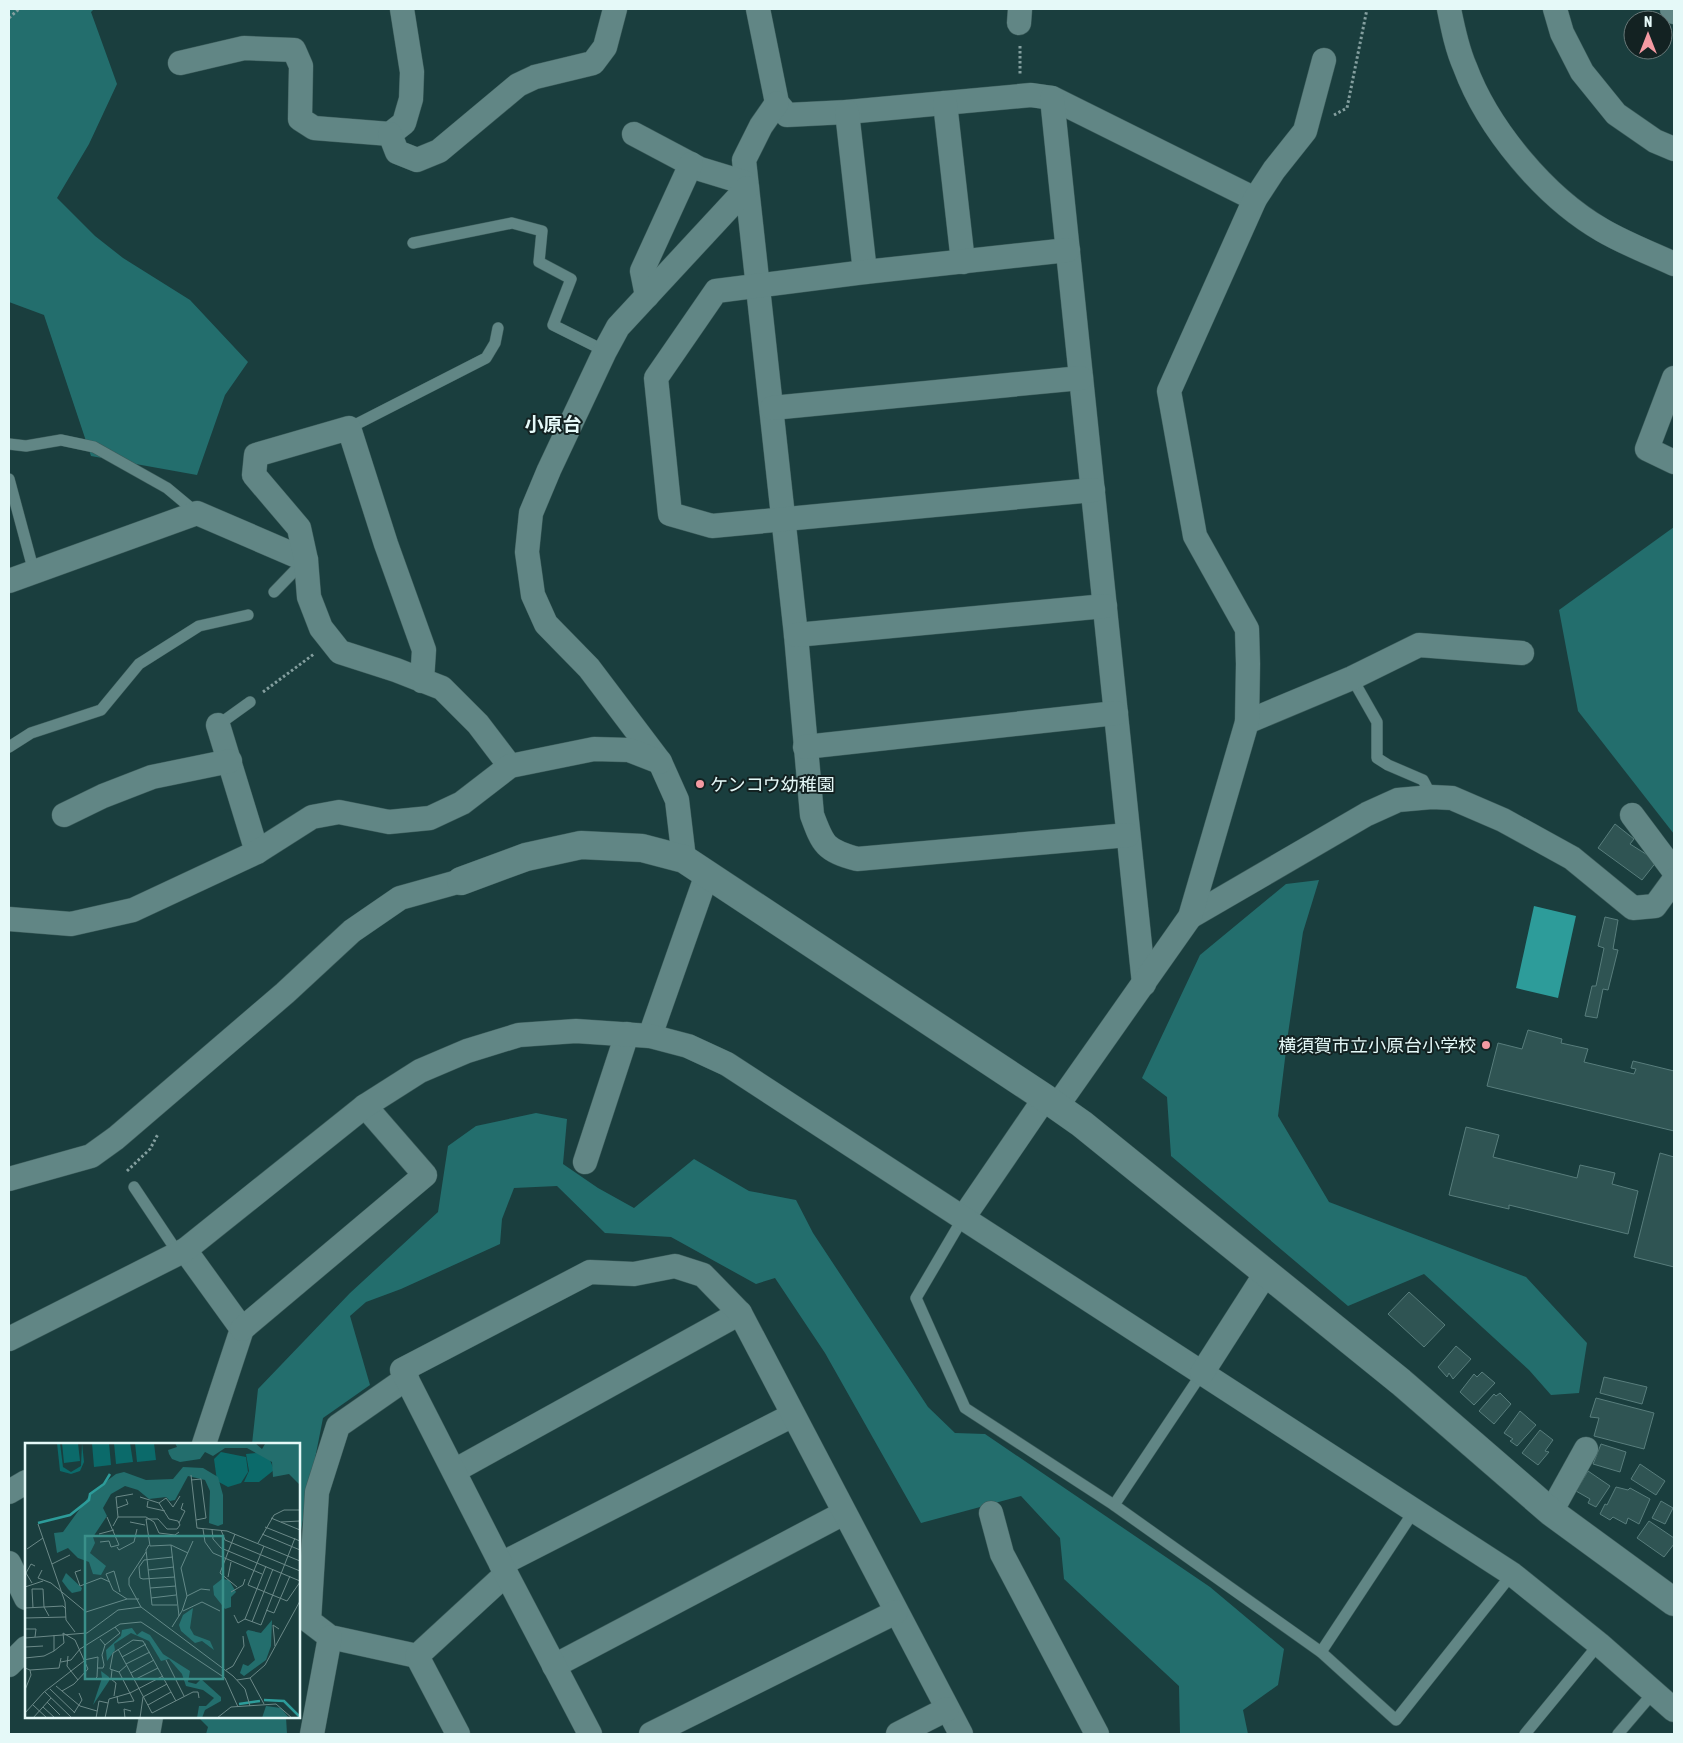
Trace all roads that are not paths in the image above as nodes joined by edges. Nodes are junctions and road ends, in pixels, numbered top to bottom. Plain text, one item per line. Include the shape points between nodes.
1 (402, 9) edge
2 (615, 9) edge
3 (758, 9) edge
4 (1449, 9) edge
5 (1555, 9) edge
6 (1672, 9) edge
7 (1674, 12) edge
8 (1324, 60) dead end
9 (180, 63) dead end
10 (1052, 98) junction
11 (777, 103) junction
12 (945, 103) junction
13 (847, 112) junction
14 (390, 134) junction
15 (634, 134) dead end
16 (1674, 149) edge
17 (691, 164) junction
18 (747, 186) junction
19 (1255, 199) junction
20 (413, 243) dead end
21 (1068, 250) junction
22 (963, 262) junction
23 (1674, 264) edge
24 (864, 272) junction
25 (757, 285) junction
26 (647, 296) junction
27 (498, 328) dead end
28 (605, 352) junction
29 (1081, 378) junction
30 (1674, 378) edge
31 (772, 408) junction
32 (349, 428) junction
33 (9, 444) edge
34 (1674, 462) edge
35 (9, 479) edge
36 (1093, 490) junction
37 (198, 513) junction
38 (784, 519) junction
39 (306, 560) junction
40 (34, 572) junction
41 (9, 581) edge
42 (274, 592) dead end
43 (1104, 606) junction
44 (248, 615) dead end
45 (796, 636) junction
46 (1522, 653) dead end
47 (1352, 678) junction
48 (422, 681) junction
49 (250, 702) road end
50 (1116, 714) junction
51 (1247, 722) junction
52 (218, 725) joint
53 (9, 747) edge
54 (805, 747) junction
55 (230, 760) junction
56 (660, 762) junction
57 (510, 766) junction
58 (1432, 797) junction
59 (64, 815) dead end
60 (1632, 815) dead end
61 (1128, 835) junction
62 (257, 852) junction
63 (684, 859) junction
64 (1674, 871) edge
65 (707, 874) junction
66 (1674, 880) edge
67 (461, 881) joint
68 (1190, 917) junction
69 (9, 919) edge
70 (1144, 984) junction
71 (638, 1035) junction
72 (1051, 1102) junction
73 (365, 1106) junction
74 (585, 1162) dead end
75 (9, 1179) edge
76 (134, 1187) road end
77 (963, 1218) junction
78 (181, 1252) junction
79 (1266, 1273) junction
80 (740, 1313) junction
81 (242, 1328) junction
82 (9, 1339) edge
83 (1202, 1373) junction
84 (407, 1378) junction
85 (793, 1415) junction
86 (204, 1443) edge
87 (1586, 1449) dead end
88 (454, 1471) junction
89 (25, 1483) edge
90 (9, 1492) edge
91 (1114, 1505) junction
92 (1414, 1511) junction
93 (1550, 1512) junction
94 (844, 1513) junction
95 (991, 1513) dead end
96 (9, 1563) edge
97 (503, 1569) junction
98 (1512, 1574) junction
99 (25, 1596) edge
100 (1674, 1602) edge
101 (896, 1612) junction
102 (330, 1637) junction
103 (1599, 1644) junction
104 (25, 1649) edge
105 (1321, 1652) junction
106 (417, 1656) junction
107 (9, 1665) edge
108 (554, 1666) junction
109 (1653, 1693) junction
110 (947, 1709) junction
111 (1674, 1710) edge
112 (151, 1718) edge
113 (148, 1734) edge
114 (312, 1734) edge
115 (458, 1734) edge
116 (590, 1734) edge
117 (651, 1734) edge
118 (898, 1734) edge
119 (961, 1734) edge
120 (1097, 1734) edge
121 (1526, 1734) edge
122 (1618, 1734) edge

1 - 14 street via 412,72 411,99 404,123
2 - 14 street via 605,47 593,63 535,77 518,85 439,151 417,160 397,152
3 - 11 street
4 - 23 street via 1465,68 1484,107 1516,155 1559,200 1602,230
5 - 16 street via 1562,33 1582,72 1616,114 1655,141
6 - 7 street
8 - 19 street via 1305,131
9 - 14 street via 244,48 294,50 301,66 300,119 314,128
10 - 12 street via 1031,95
10 - 19 street
10 - 21 street
11 - 13 street via 787,115
11 - 18 street via 744,160
12 - 13 street
12 - 22 street
13 - 24 street
15 - 17 street
17 - 18 street
17 - 26 street via 642,271
18 - 25 street
18 - 26 street
19 - 51 street via 1169,391 1195,536 1247,629
20 - 28 lane via 512,224 542,231 539,262 571,280 553,325
21 - 22 street
21 - 29 street
22 - 24 street
24 - 25 street
25 - 31 street
25 - 38 street via 716,291 656,378 670,514 712,526
26 - 28 street via 618,327
27 - 32 lane via 495,343 486,358
28 - 56 street via 530,513 527,552 533,595 546,624 589,668
29 - 31 street
29 - 36 street
30 - 34 street via 1647,449
31 - 38 street
32 - 39 street via 256,455 254,475 299,528
32 - 48 street via 424,650
33 - 37 lane via 26,446 61,440 94,447 167,488
35 - 40 lane
36 - 38 street
36 - 43 street
37 - 39 street
37 - 40 street
38 - 45 street
39 - 42 lane
39 - 48 street via 309,597 321,628 340,652
40 - 41 street
43 - 45 street
43 - 50 street
44 - 53 lane via 199,626 139,664 101,710 31,732
45 - 54 street
46 - 47 street via 1419,645
47 - 51 street
47 - 58 lane via 1377,722 1377,758 1423,780
48 - 57 street via 442,688 478,724
49 - 52 lane
50 - 54 street
50 - 61 street
51 - 68 street
52 - 55 street
54 - 61 street via 812,815 821,840 836,853 857,859
55 - 59 street via 152,776
55 - 62 street
56 - 57 street via 629,750 594,749
56 - 63 street via 677,800
57 - 62 street via 462,803 430,818 389,822 339,812 312,817
58 - 66 street via 1452,798 1503,820 1572,858 1633,908 1655,906
58 - 68 street via 1398,800 1367,814
60 - 64 street
61 - 70 street
62 - 69 street via 133,910 71,924
63 - 65 street
63 - 67 street via 642,848 581,845 526,857
65 - 71 street
65 - 72 street
67 - 75 street via 400,898 352,931 285,993 91,1156
68 - 70 street
70 - 72 street
71 - 73 street via 576,1031 519,1035 467,1051 420,1071
71 - 74 street
71 - 77 street via 688,1046 727,1064
72 - 77 street
72 - 79 street
73 - 78 street
73 - 81 street via 425,1175
76 - 78 lane
77 - 83 street
77 - 91 lane via 916,1298 965,1408
78 - 81 street
78 - 82 street
79 - 83 street
79 - 93 street via 1402,1382
80 - 84 street via 703,1275 675,1266 634,1274 590,1272 402,1370
80 - 85 street
80 - 88 street
81 - 86 street
83 - 91 lane
83 - 92 street
84 - 88 street
84 - 102 street via 338,1426 317,1492 309,1621
85 - 94 street
85 - 97 street
87 - 93 street
88 - 97 street
89 - 90 street
91 - 105 lane
92 - 98 street
92 - 105 lane
93 - 100 street
94 - 101 street
94 - 108 street
95 - 120 street via 1002,1554
96 - 99 street
97 - 106 street
97 - 108 street
98 - 103 street
98 - 105 lane via 1396,1720
101 - 110 street
101 - 117 street
102 - 106 street
102 - 114 street
103 - 109 street
103 - 121 lane
104 - 107 street
106 - 115 street
108 - 116 street
109 - 111 street
109 - 122 lane
110 - 118 street
110 - 119 street
112 - 113 street

